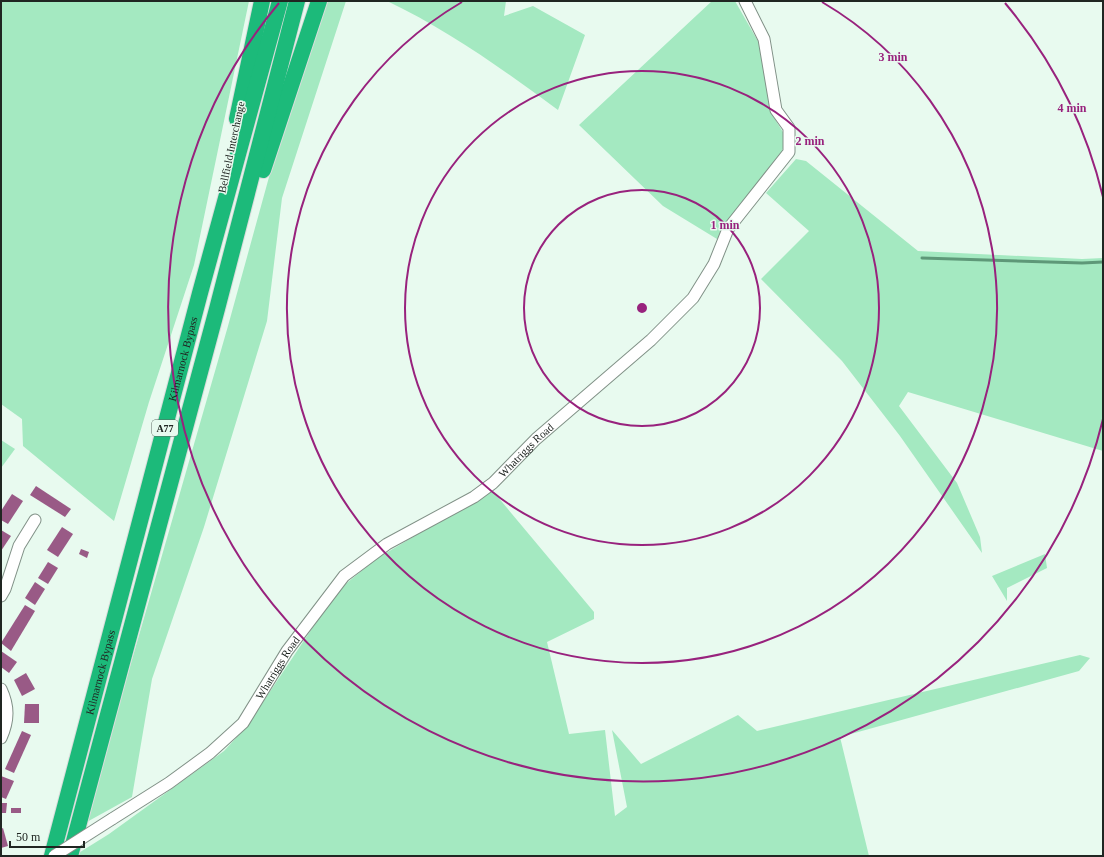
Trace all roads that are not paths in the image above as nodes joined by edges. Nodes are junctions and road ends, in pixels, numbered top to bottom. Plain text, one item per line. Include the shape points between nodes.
1 (262, 1) edge
2 (280, 1) edge
3 (297, 1) edge
4 (319, 1) edge
5 (745, 1) edge
6 (200, 293) junction
7 (217, 309) junction
8 (35, 520) dead end
9 (1, 596) edge
10 (1, 689) edge
11 (1, 738) edge
12 (53, 856) edge
13 (70, 856) edge

1 - 6 highway, Bellfield Interchange / A77
2 - 6 highway, Kilmarnock Bypass / A77
3 - 7 highway, Kilmarnock Bypass / A77
4 - 7 highway, A77
5 - 12 street, Whatriggs Road, bridge via 764,39 776,110 789,128 789,152 728,229 714,264 693,298 651,340 536,439 493,483 474,497 387,544 344,576 287,651 243,723 210,753 169,783
6 - 12 highway, Kilmarnock Bypass / A77
7 - 13 highway, Kilmarnock Bypass / A77
8 - 9 street via 19,546
10 - 11 street via 8,713

